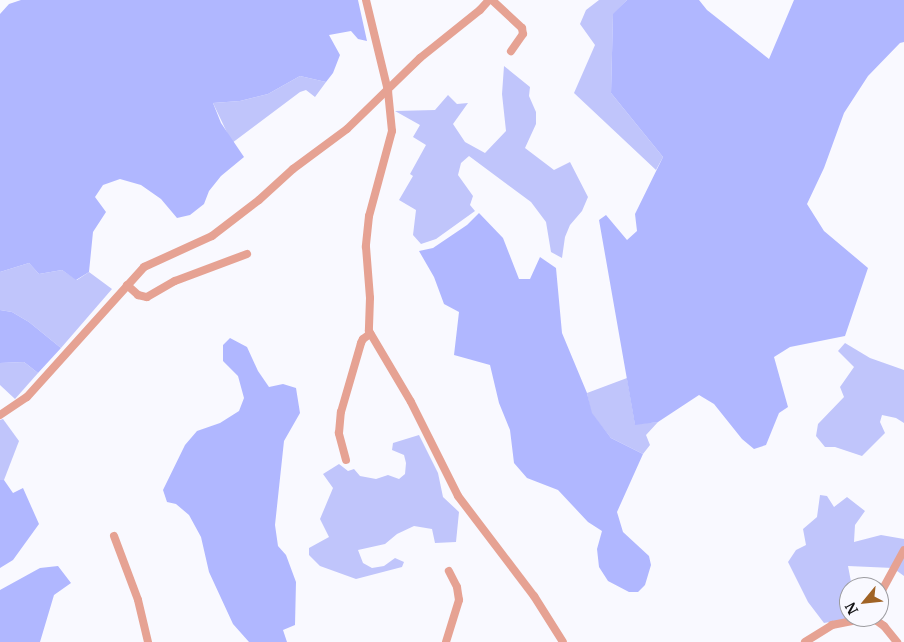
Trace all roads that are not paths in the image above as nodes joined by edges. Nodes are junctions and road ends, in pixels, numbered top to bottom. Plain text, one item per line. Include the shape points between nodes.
1 (366, 0) edge
2 (490, 0) edge
3 (511, 51) dead end
4 (388, 91) junction
5 (247, 254) dead end
6 (127, 285) junction
7 (370, 334) junction
8 (0, 415) edge
9 (346, 460) dead end
10 (114, 536) dead end
11 (904, 550) edge
12 (449, 571) dead end
13 (889, 578) edge
14 (839, 623) edge
15 (883, 627) edge
16 (148, 642) edge
17 (446, 642) edge
18 (563, 642) edge
19 (805, 642) edge
20 (897, 642) edge

1 - 4 street
2 - 3 street via 522,28 523,34
2 - 4 street via 420,58
4 - 6 street via 341,134 212,236 144,267
4 - 7 street via 392,131 374,195 366,247
5 - 6 street via 175,281 147,297
6 - 8 street via 27,397
7 - 9 street via 361,343 341,412 339,433
7 - 18 street via 406,394 458,496 534,596
10 - 16 street via 138,600
11 - 13 street
12 - 17 street via 459,600
14 - 19 street
15 - 20 street

